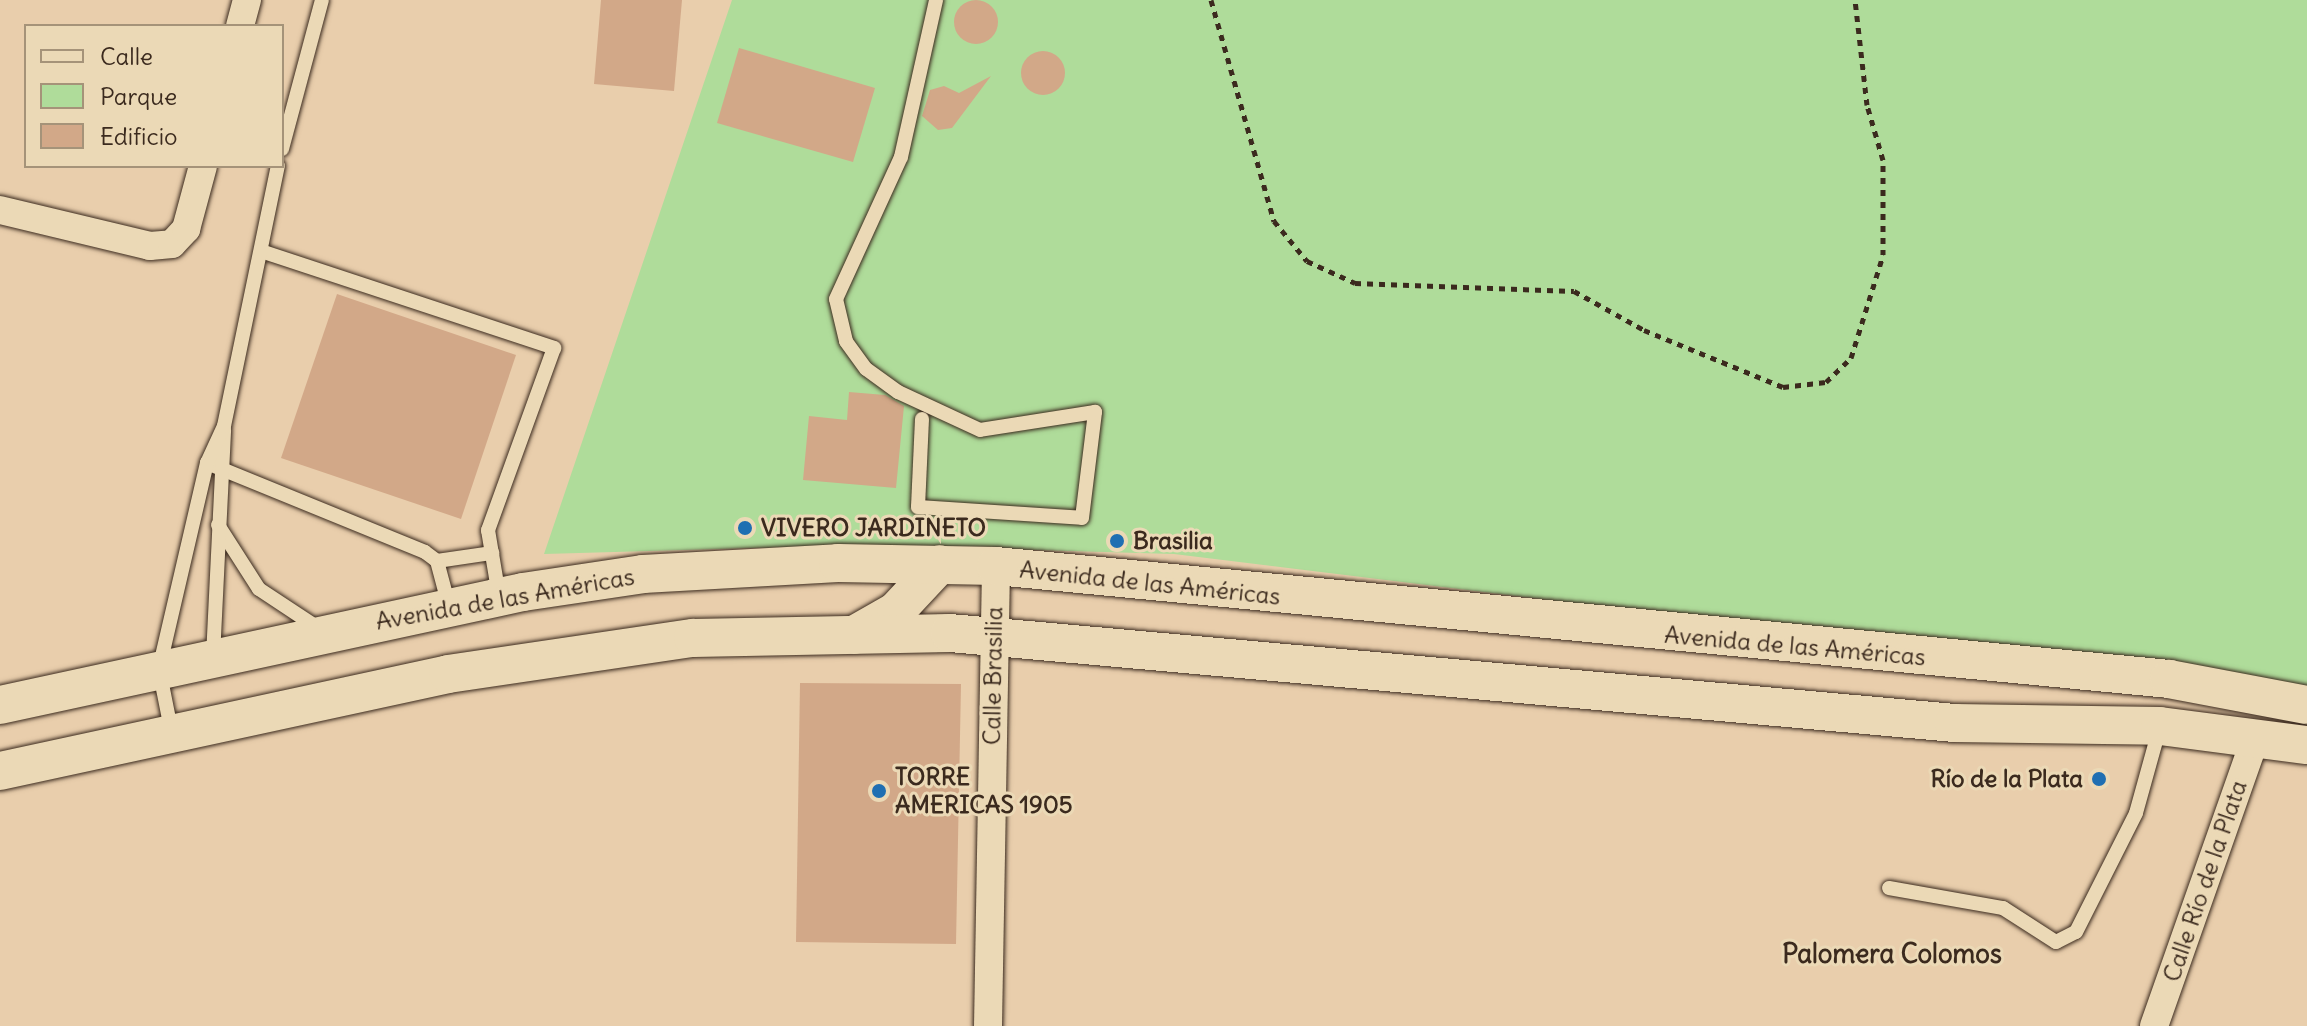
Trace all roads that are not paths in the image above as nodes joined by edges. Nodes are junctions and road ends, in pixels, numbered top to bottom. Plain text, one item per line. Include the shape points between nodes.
1 (247, 0) edge
2 (322, 0) edge
3 (936, 0) edge
4 (241, 24) edge
5 (284, 142) edge
6 (202, 168) edge
7 (278, 168) edge
8 (1, 217) edge
9 (261, 251) junction
10 (922, 419) dead end
11 (224, 426) junction
12 (207, 463) junction
13 (225, 468) junction
14 (218, 525) junction
15 (492, 553) junction
16 (437, 561) junction
17 (940, 564) junction
18 (996, 566) junction
19 (499, 597) junction
20 (449, 607) junction
21 (325, 632) junction
22 (993, 637) junction
23 (844, 639) junction
24 (213, 657) junction
25 (159, 669) junction
26 (0, 705) edge
27 (2307, 705) edge
28 (2160, 726) junction
29 (172, 734) junction
30 (2256, 737) junction
31 (2307, 745) edge
32 (2307, 769) edge
33 (0, 771) edge
34 (1889, 888) dead end
35 (988, 1026) edge
36 (2154, 1026) edge

1 - 4 street
2 - 5 lane
3 - 10 lane via 901,157 836,299 846,341 866,369 898,392 980,430 1095,412 1082,518 918,507
6 - 8 street via 186,229 172,244 150,246
7 - 9 lane
9 - 11 lane
9 - 15 lane via 554,348 488,530
11 - 12 lane
11 - 13 lane
12 - 13 lane
12 - 25 lane
13 - 14 lane
13 - 16 lane via 408,542
14 - 21 lane via 259,589
14 - 24 lane
15 - 16 lane
15 - 19 lane
16 - 20 lane
17 - 18 main road, Avenida de las Américas
17 - 19 main road, Avenida de las Américas via 643,574
17 - 23 main road via 896,611
18 - 22 street, Calle Brasilia
18 - 27 main road, Avenida de las Américas via 2169,679
19 - 20 main road, Avenida de las Américas
20 - 21 main road, Avenida de las Américas
21 - 24 main road, Avenida de las Américas
22 - 23 main road
22 - 28 main road via 1954,723
22 - 35 street, Calle Brasilia
23 - 29 main road via 693,638 448,674
24 - 25 main road, Avenida de las Américas
25 - 26 main road, Avenida de las Américas
25 - 29 lane
28 - 30 main road
28 - 34 lane via 2136,813 2076,932 2056,942 2003,908
29 - 33 main road
30 - 31 main road
30 - 32 main road
30 - 36 street, Calle Río de la Plata

